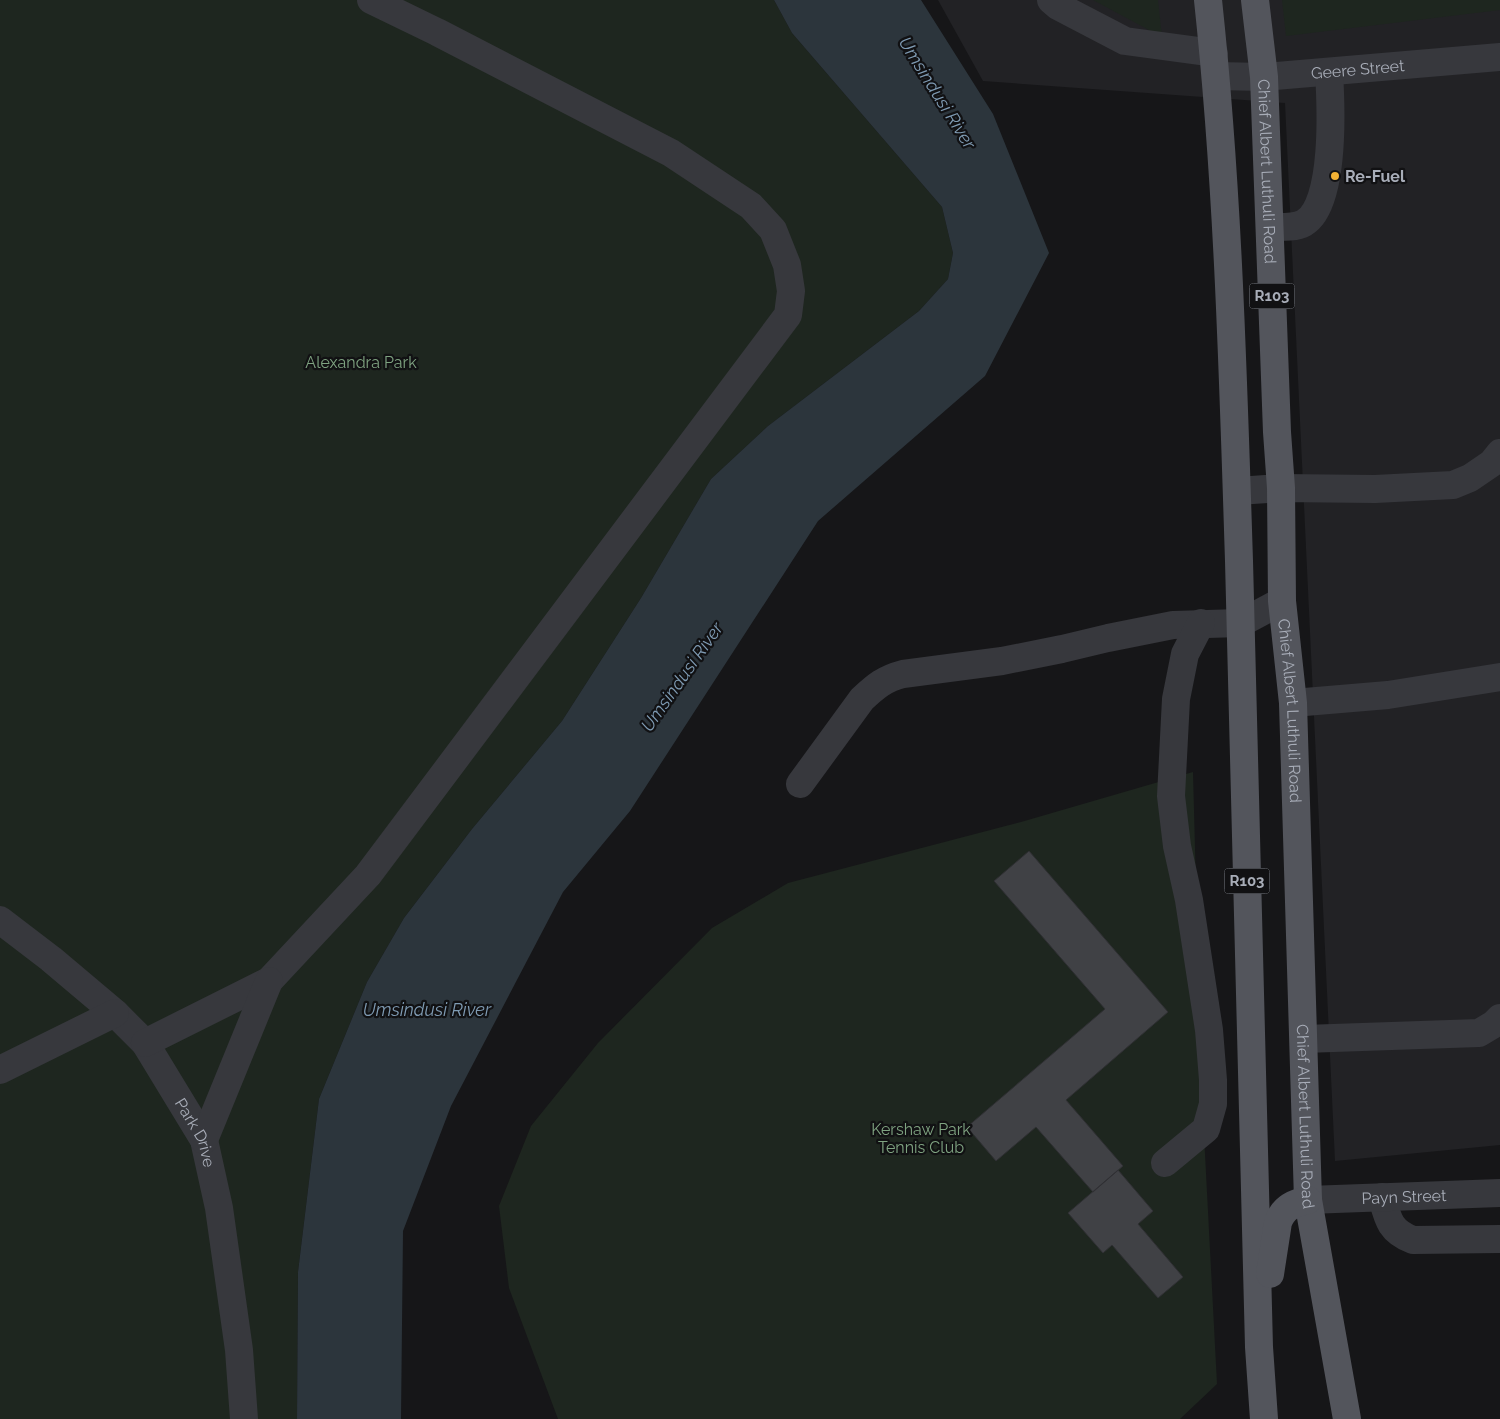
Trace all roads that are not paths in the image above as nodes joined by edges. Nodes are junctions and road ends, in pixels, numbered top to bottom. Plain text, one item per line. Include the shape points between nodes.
1 (371, 0) edge
2 (1051, 0) edge
3 (1208, 0) edge
4 (1255, 0) edge
5 (1500, 57) edge
6 (1215, 64) junction
7 (1329, 72) junction
8 (1264, 78) junction
9 (1270, 227) junction
10 (1500, 453) edge
11 (1281, 488) junction
12 (1237, 491) junction
13 (1282, 601) junction
14 (1241, 622) junction
15 (1202, 623) junction
16 (1500, 677) edge
17 (1293, 703) junction
18 (800, 784) dead end
19 (0, 920) edge
20 (269, 981) junction
21 (115, 1013) junction
22 (1500, 1018) edge
23 (1304, 1039) junction
24 (145, 1043) junction
25 (0, 1070) edge
26 (204, 1140) junction
27 (1165, 1163) dead end
28 (1500, 1193) edge
29 (1382, 1198) junction
30 (1308, 1200) junction
31 (1500, 1239) edge
32 (1259, 1347) junction
33 (244, 1419) edge
34 (1264, 1419) edge
35 (1347, 1419) edge

1 - 20 street via 671,153 751,206 773,230 787,265 791,291 788,315 368,875
2 - 6 street, Geere Street via 1126,41
3 - 6 main road, R103
4 - 8 main road, Chief Albert Luthuli Road / R103
5 - 7 street, Geere Street
6 - 8 street, Geere Street
6 - 12 main road, R103
7 - 8 street, Geere Street
7 - 9 street via 1330,126 1323,193 1311,218 1303,224
8 - 9 main road, Chief Albert Luthuli Road / R103
9 - 11 main road, Chief Albert Luthuli Road / R103 via 1276,432
10 - 11 street via 1492,463 1470,478 1453,485 1375,489
11 - 12 street
11 - 13 main road, Chief Albert Luthuli Road / R103
12 - 14 main road, R103
13 - 14 street
13 - 17 main road, Chief Albert Luthuli Road / R103
14 - 15 street
14 - 32 main road, R103
15 - 18 street via 1164,627 1002,661 887,678 862,699
15 - 27 street via 1185,654 1176,699 1171,796 1209,1030 1213,1104 1206,1129
16 - 17 street via 1388,694
17 - 23 main road, Chief Albert Luthuli Road / R103
19 - 21 street, Park Drive
20 - 24 street
20 - 26 street
21 - 24 street, Park Drive
21 - 25 street
22 - 23 street via 1478,1032
23 - 30 main road, Chief Albert Luthuli Road / R103
24 - 26 street, Park Drive
26 - 33 street, Park Drive via 219,1208 239,1350
28 - 29 street, Payn Street
29 - 30 street, Payn Street
29 - 31 street via 1393,1228 1414,1240
30 - 32 main road via 1290,1205 1278,1222
30 - 35 main road, Chief Albert Luthuli Road / R103
32 - 34 main road, R103

